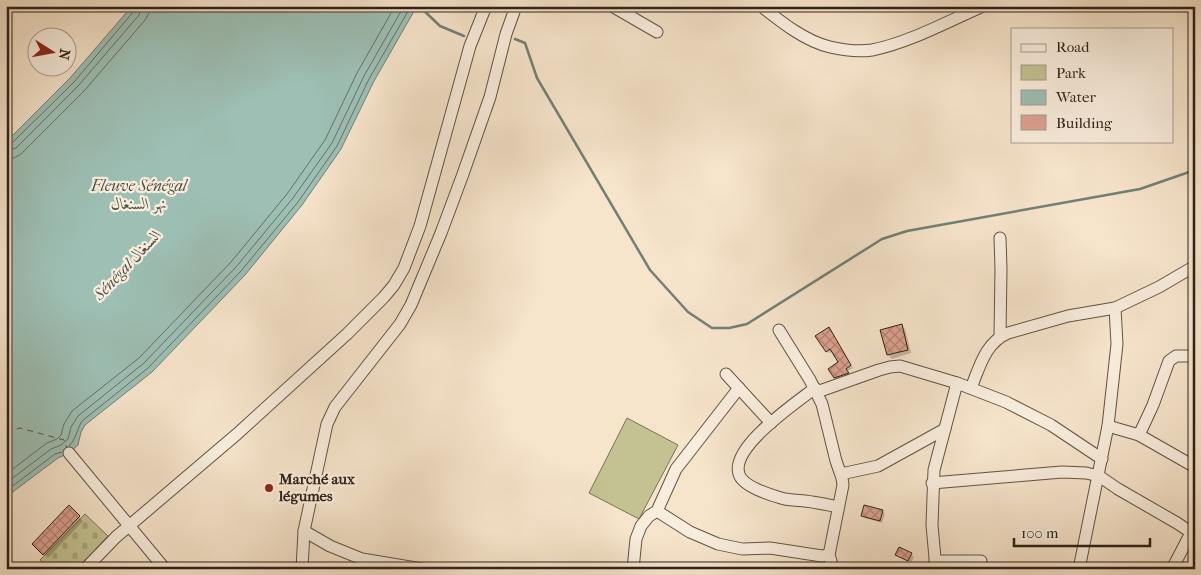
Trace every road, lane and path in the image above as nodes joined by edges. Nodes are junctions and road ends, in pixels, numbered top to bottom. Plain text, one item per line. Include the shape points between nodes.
1 (486, 6) edge
2 (516, 6) edge
3 (612, 6) edge
4 (761, 6) edge
5 (983, 6) edge
6 (657, 32) dead end
7 (1000, 238) dead end
8 (1195, 266) edge
9 (1115, 308) junction
10 (779, 330) dead end
11 (1000, 336) junction
12 (1195, 356) edge
13 (726, 374) dead end
14 (958, 383) junction
15 (739, 388) junction
16 (971, 388) junction
17 (816, 390) junction
18 (771, 423) junction
19 (1108, 426) junction
20 (945, 429) junction
21 (1139, 435) junction
22 (69, 453) dead end
23 (1102, 459) junction
24 (1195, 467) edge
25 (841, 474) junction
26 (1099, 476) junction
27 (932, 483) junction
28 (838, 507) junction
29 (657, 511) junction
30 (129, 526) junction
31 (304, 531) junction
32 (1194, 531) edge
33 (829, 555) junction
34 (981, 562) dead end
35 (935, 565) edge
36 (85, 569) edge
37 (165, 569) edge
38 (302, 569) edge
39 (422, 569) edge
40 (633, 569) edge
41 (830, 569) edge
42 (1079, 569) edge
43 (1172, 569) edge

1 - 30 street via 470,46 420,226 394,285 348,334
2 - 31 street via 490,97 412,305 335,407 326,424
3 - 6 street
4 - 5 street via 810,39 829,47 871,50
7 - 11 street
8 - 9 street
9 - 11 street via 1068,316
9 - 19 street via 1117,344
10 - 17 street
11 - 16 street via 985,353
12 - 21 street via 1176,356 1169,361
13 - 15 street
14 - 16 street
14 - 17 street via 890,366
14 - 20 street
15 - 18 street
15 - 29 street via 676,469
16 - 23 street via 1028,413
17 - 18 street
17 - 25 street
18 - 28 street via 755,437 739,462 742,480 784,499
19 - 21 street
19 - 23 street
20 - 25 street via 878,466
20 - 27 street
21 - 24 street
22 - 30 street
23 - 26 street
25 - 28 street via 843,482
26 - 27 street via 1062,472
26 - 32 street
26 - 42 street
27 - 35 street
28 - 33 street
29 - 33 street via 690,532 728,547
29 - 40 street via 641,526 636,539
30 - 36 street
30 - 37 street
31 - 38 street
31 - 39 street via 362,559
32 - 43 street
33 - 41 street
34 - 35 street

